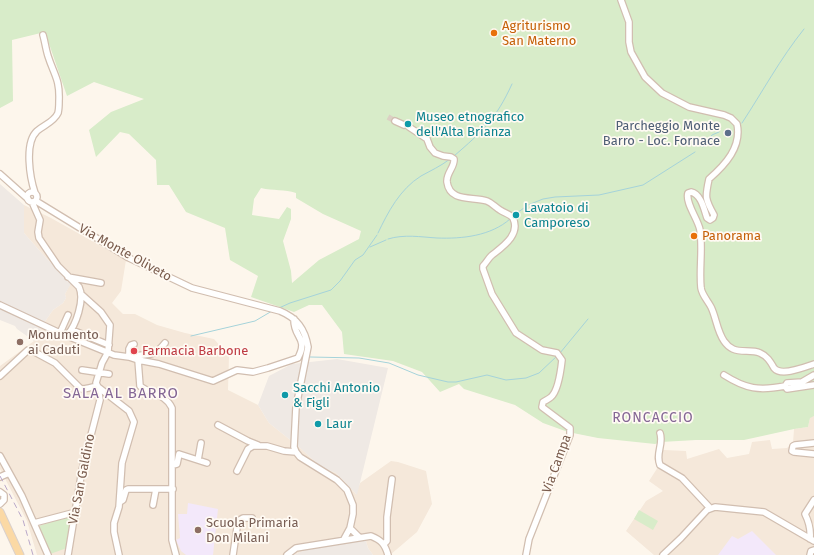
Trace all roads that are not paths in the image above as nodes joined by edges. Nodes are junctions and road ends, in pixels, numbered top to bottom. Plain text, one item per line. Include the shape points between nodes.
1 (621, 0) edge
2 (44, 35) dead end
3 (395, 120) tunnel mouth
4 (0, 174) edge
5 (33, 198) junction
6 (68, 277) junction
7 (101, 283) dead end
8 (81, 294) junction
9 (0, 305) edge
10 (68, 314) dead end
11 (296, 320) junction
12 (72, 330) junction
13 (60, 333) junction
14 (67, 335) junction
15 (165, 343) dead end
16 (109, 344) junction
17 (134, 344) dead end
18 (108, 352) junction
19 (129, 356) junction
20 (138, 360) junction
21 (814, 364) edge
22 (82, 370) dead end
23 (100, 372) junction
24 (109, 374) dead end
25 (724, 375) dead end
26 (814, 375) edge
27 (0, 376) edge
28 (814, 385) edge
29 (785, 386) junction
30 (98, 387) junction
31 (218, 425) dead end
32 (660, 433) dead end
33 (201, 443) dead end
34 (814, 443) edge
35 (258, 445) junction
36 (296, 452) junction
37 (814, 454) edge
38 (0, 456) edge
39 (198, 460) junction
40 (208, 463) dead end
41 (173, 465) junction
42 (237, 471) dead end
43 (9, 473) junction
44 (0, 477) edge
45 (392, 479) dead end
46 (156, 489) junction
47 (173, 489) junction
48 (0, 492) edge
49 (814, 500) edge
50 (119, 503) junction
51 (0, 504) edge
52 (153, 504) dead end
53 (710, 508) junction
54 (0, 512) edge
55 (76, 512) junction
56 (252, 518) dead end
57 (34, 523) junction
58 (350, 528) junction
59 (359, 537) junction
60 (344, 540) junction
61 (812, 540) edge
62 (384, 544) junction
63 (814, 550) edge
64 (176, 553) edge
65 (20, 555) edge
66 (48, 555) edge
67 (68, 555) edge
68 (119, 555) edge
69 (180, 555) edge
70 (233, 555) edge
71 (286, 555) edge
72 (388, 555) edge
73 (526, 555) edge
74 (663, 555) edge
75 (810, 555) edge

1 - 21 street via 629,22 631,52 645,77 662,93 690,107 724,115 737,124 738,141 734,150 719,171 709,179 706,199 713,218 706,218 696,194 690,192 687,196 700,230 702,290 723,340 734,350 760,353 771,361 778,371 788,372
2 - 5 street, Via San Galdino via 48,56 60,88 59,105 58,113 52,121 36,132 30,142
3 - 73 street, Via Campa via 427,139 435,153 453,158 454,164 447,183 454,195 487,201 514,218 516,222 508,243 483,266 492,294 516,333 542,350 557,353 562,360 553,396 543,402 542,407 570,428 571,432 529,539
4 - 5 street, Via Monte Oliveto via 18,190
5 - 6 street, Via San Galdino via 41,224 39,238
5 - 11 street, Via Monte Oliveto via 129,258 192,288 280,311
6 - 7 street
6 - 8 street, Via San Galdino via 79,287
8 - 12 street
8 - 16 street, Via San Galdino via 101,312 110,325
9 - 13 street
10 - 13 street
11 - 20 street via 294,324 302,340 298,358 253,372 237,370 213,381 160,364
11 - 36 street via 308,346 295,419
12 - 14 street
12 - 16 street
13 - 14 street
14 - 18 street
15 - 19 street via 152,355
16 - 18 street, Via San Galdino
17 - 19 street via 131,345
18 - 19 street
18 - 23 street, Via San Galdino
19 - 20 street
20 - 41 street via 140,386 167,400 172,408
22 - 23 street
23 - 24 street
23 - 30 street, Via San Galdino via 96,385
25 - 29 street via 742,386 765,390
26 - 29 street via 802,382 787,383
27 - 30 street via 31,350 55,363 81,389
28 - 29 street via 787,389
30 - 50 street via 129,411 134,422 122,463
30 - 55 street, Via San Galdino via 100,400 82,470
31 - 35 street
32 - 53 street via 660,465 682,478
33 - 39 street
34 - 37 street via 795,445 791,449 794,452
35 - 36 street
35 - 42 street via 248,449
36 - 58 street via 337,480 347,490 353,506
38 - 43 street
39 - 40 street
39 - 41 street via 179,454 177,464
41 - 47 street
43 - 44 street
43 - 57 street
45 - 62 street via 387,541
46 - 47 street
46 - 50 street via 128,489
46 - 52 street
47 - 64 street via 172,540
48 - 51 street via 4,495 4,500
49 - 61 street via 805,514
50 - 68 street via 114,523
53 - 61 street via 764,512
53 - 74 street
54 - 65 main road
55 - 57 street
55 - 67 street, Via San Galdino
56 - 70 street via 238,521
57 - 66 street
58 - 59 street
58 - 60 street
59 - 60 street
59 - 62 street via 371,536
60 - 71 street via 296,548
62 - 72 street
63 - 75 street
64 - 69 street

